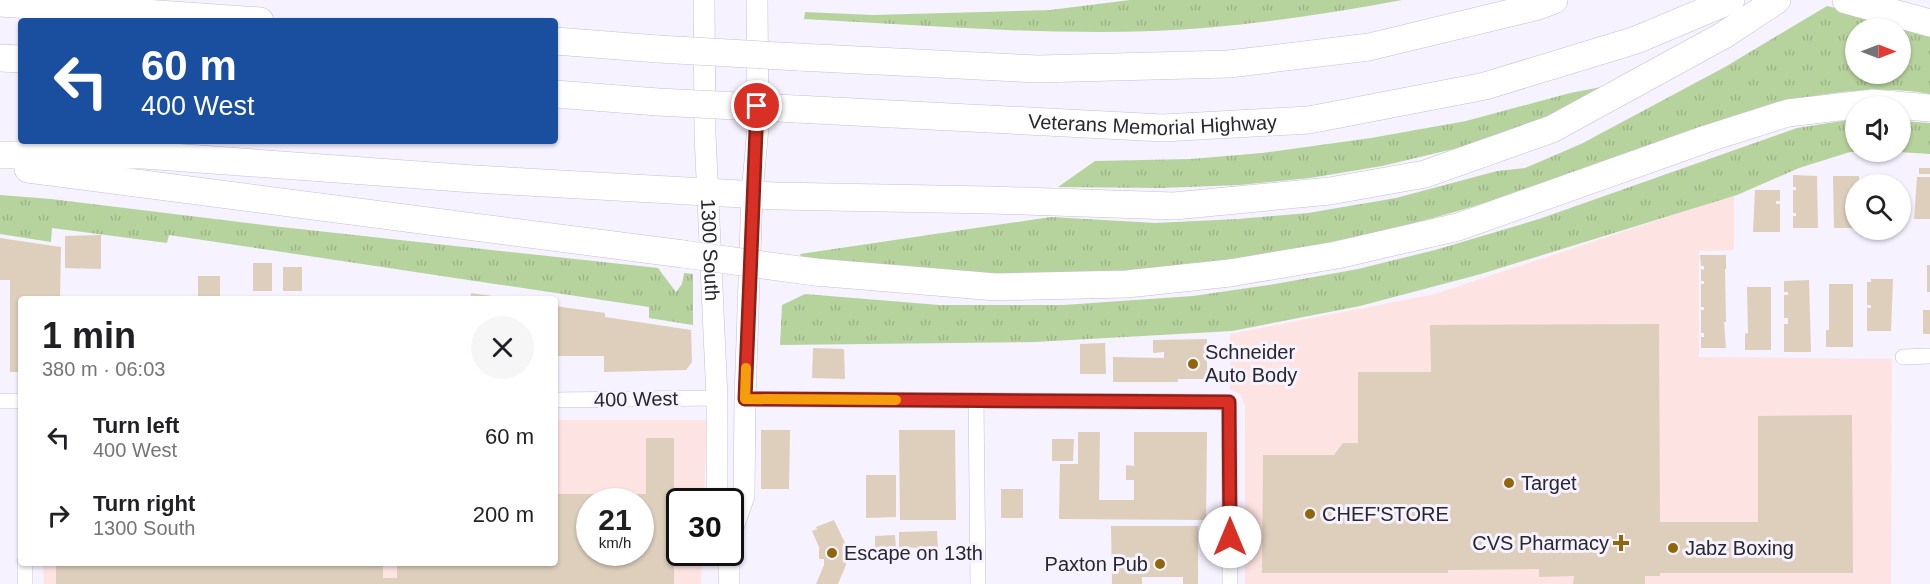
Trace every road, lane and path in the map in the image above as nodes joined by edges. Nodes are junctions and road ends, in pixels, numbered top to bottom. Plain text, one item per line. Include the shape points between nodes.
1 (704, 0) edge
2 (757, 0) edge
3 (1731, 0) edge
4 (1777, 0) edge
5 (1846, 0) edge
6 (0, 3) edge
7 (1545, 4) edge
8 (217, 18) edge
9 (1930, 22) edge
10 (558, 41) edge
11 (0, 58) edge
12 (18, 59) edge
13 (0, 74) edge
14 (18, 74) edge
15 (558, 94) edge
16 (1930, 108) edge
17 (0, 155) edge
18 (0, 166) edge
19 (708, 191) junction
20 (752, 194) junction
21 (1930, 356) edge
22 (1903, 357) dead end
23 (717, 398) junction
24 (745, 399) junction
25 (558, 400) edge
26 (976, 400) junction
27 (0, 401) edge
28 (18, 401) edge
29 (717, 488) edge
30 (731, 488) edge
31 (744, 496) edge
32 (26, 566) edge
33 (729, 566) edge
34 (25, 584) edge
35 (729, 584) edge
36 (978, 584) edge
37 (1230, 584) edge

1 - 19 main road, 1300 South
2 - 20 main road, 1300 South via 758,127
3 - 15 highway, Veterans Memorial Highway, bridge via 1636,40 1485,86 1309,120 1163,129
4 - 20 highway via 1724,35 1552,129 1425,174 1330,191 1174,206
5 - 9 highway
6 - 8 highway
7 - 10 highway, bridge via 1369,47 1229,64 1038,69
11 - 12 highway
13 - 14 highway
16 - 18 highway, bridge via 1873,103 1788,113 1458,227 1337,255 1230,273 1127,284 996,287 815,272
17 - 19 highway via 144,155
19 - 20 highway
19 - 23 main road, 1300 South
20 - 24 main road, 1300 South
21 - 22 street
23 - 25 street, 400 West
23 - 29 main road, 1300 South
23 - 30 main road via 729,431
24 - 26 street
24 - 31 main road, 1300 South
26 - 36 street
26 - 37 street via 1229,402
27 - 28 street
32 - 34 street
33 - 35 main road

